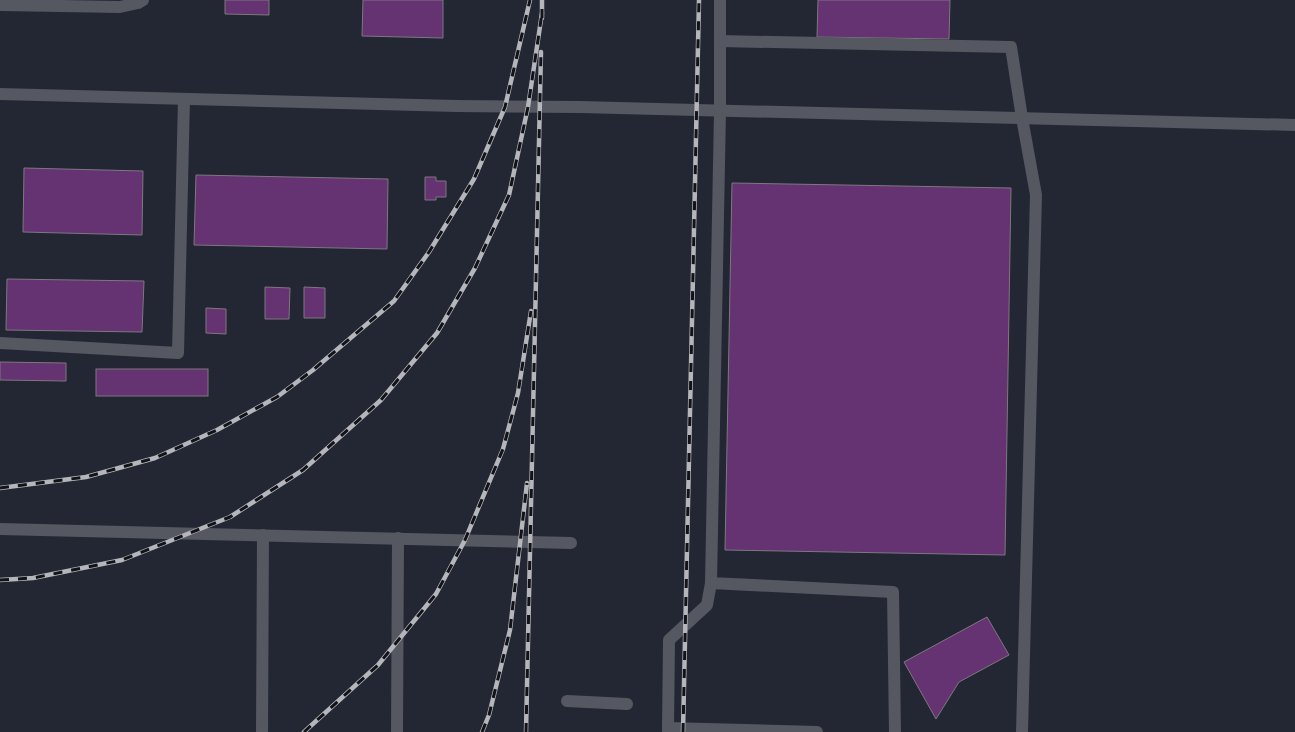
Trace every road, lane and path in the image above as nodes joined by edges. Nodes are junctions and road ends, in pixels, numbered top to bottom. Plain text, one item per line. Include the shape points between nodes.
1 (143, 0) edge
2 (720, 0) edge
3 (0, 5) edge
4 (720, 41) junction
5 (0, 94) edge
6 (184, 99) junction
7 (720, 111) junction
8 (1022, 118) junction
9 (1295, 125) edge
10 (0, 343) edge
11 (0, 529) edge
12 (263, 535) junction
13 (398, 538) junction
14 (571, 543) dead end
15 (711, 583) junction
16 (567, 701) dead end
17 (627, 704) dead end
18 (668, 730) edge
19 (262, 732) edge
20 (397, 732) edge
21 (817, 732) edge
22 (895, 732) edge
23 (1022, 732) edge

1 - 3 lane via 120,7
2 - 4 lane
4 - 7 lane
4 - 8 lane via 1012,47
5 - 6 lane
6 - 7 lane
6 - 10 lane via 178,352
7 - 8 lane
7 - 15 lane
8 - 9 lane
8 - 23 lane via 1036,195
11 - 12 lane
12 - 13 lane
12 - 19 lane
13 - 14 lane
13 - 20 lane
15 - 18 lane via 707,605 669,640
15 - 22 lane via 893,592
16 - 17 lane
18 - 21 lane

